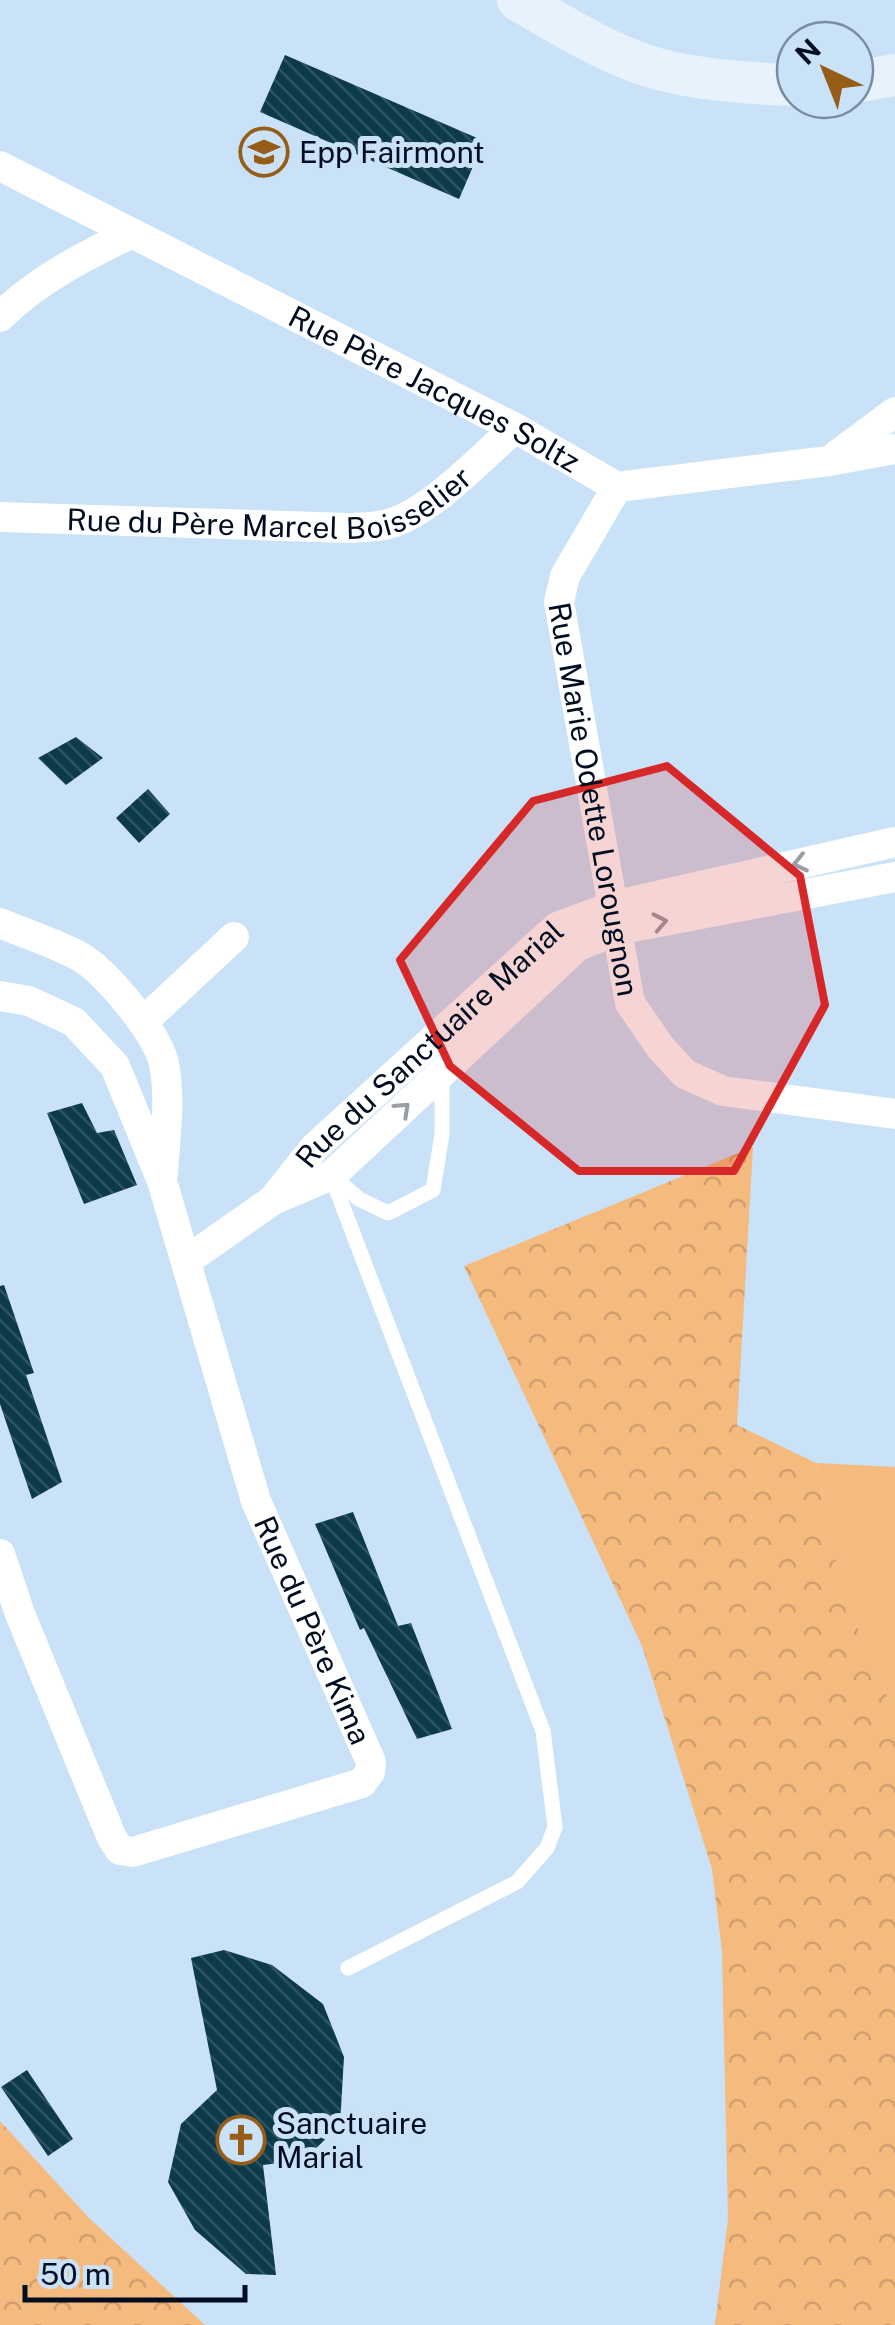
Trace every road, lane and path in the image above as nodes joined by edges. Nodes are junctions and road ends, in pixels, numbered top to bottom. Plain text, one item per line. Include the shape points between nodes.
1 (518, 0) edge
2 (775, 82) edge
3 (0, 166) edge
4 (132, 232) junction
5 (0, 316) edge
6 (895, 412) edge
7 (516, 428) junction
8 (895, 449) edge
9 (829, 461) junction
10 (617, 487) junction
11 (0, 518) edge
12 (895, 842) edge
13 (895, 877) edge
14 (615, 918) junction
15 (0, 922) edge
16 (234, 937) dead end
17 (0, 996) edge
18 (144, 1021) junction
19 (442, 1073) junction
20 (895, 1114) edge
21 (314, 1148) junction
22 (332, 1175) junction
23 (162, 1181) junction
24 (273, 1200) junction
25 (186, 1261) junction
26 (0, 1554) edge
27 (348, 1968) dead end

1 - 2 street via 642,64
3 - 4 street, Rue Père Jacques Soltz
4 - 5 street via 71,262
4 - 7 street, Rue Père Jacques Soltz
6 - 9 street
7 - 10 street, Rue Père Jacques Soltz
7 - 11 street, Rue du Père Marcel Boisselier via 419,509 388,524
8 - 9 street
9 - 10 street
10 - 14 street, Rue Marie Odette Lorougnon via 564,576 559,602
12 -> 14 street, Rue du Sanctuaire Marial
14 -> 13 street, Rue du Sanctuaire Marial
14 - 19 street, Rue du Sanctuaire Marial
14 - 20 street, Rue Marie Odette Lorougnon via 630,1003 686,1074 723,1090
14 - 21 street, Rue du Sanctuaire Marial via 557,927
15 - 18 street via 82,957
16 - 18 street
17 - 23 street, Rue du Père Kima via 74,1022 115,1066
18 - 23 street via 164,1060
22 -> 19 street, Rue du Sanctuaire Marial
19 - 22 lane via 433,1190 388,1213
21 - 22 lane
21 - 24 street, Rue du Sanctuaire Marial
22 - 24 street, Rue du Sanctuaire Marial
22 - 27 lane via 543,1732 554,1827 546,1848 517,1882
23 - 25 street, Rue du Père Kima
24 - 25 street, Rue du Sanctuaire Marial
25 - 26 street, Rue du Père Kima via 256,1501 370,1772 362,1782 133,1852 120,1850

